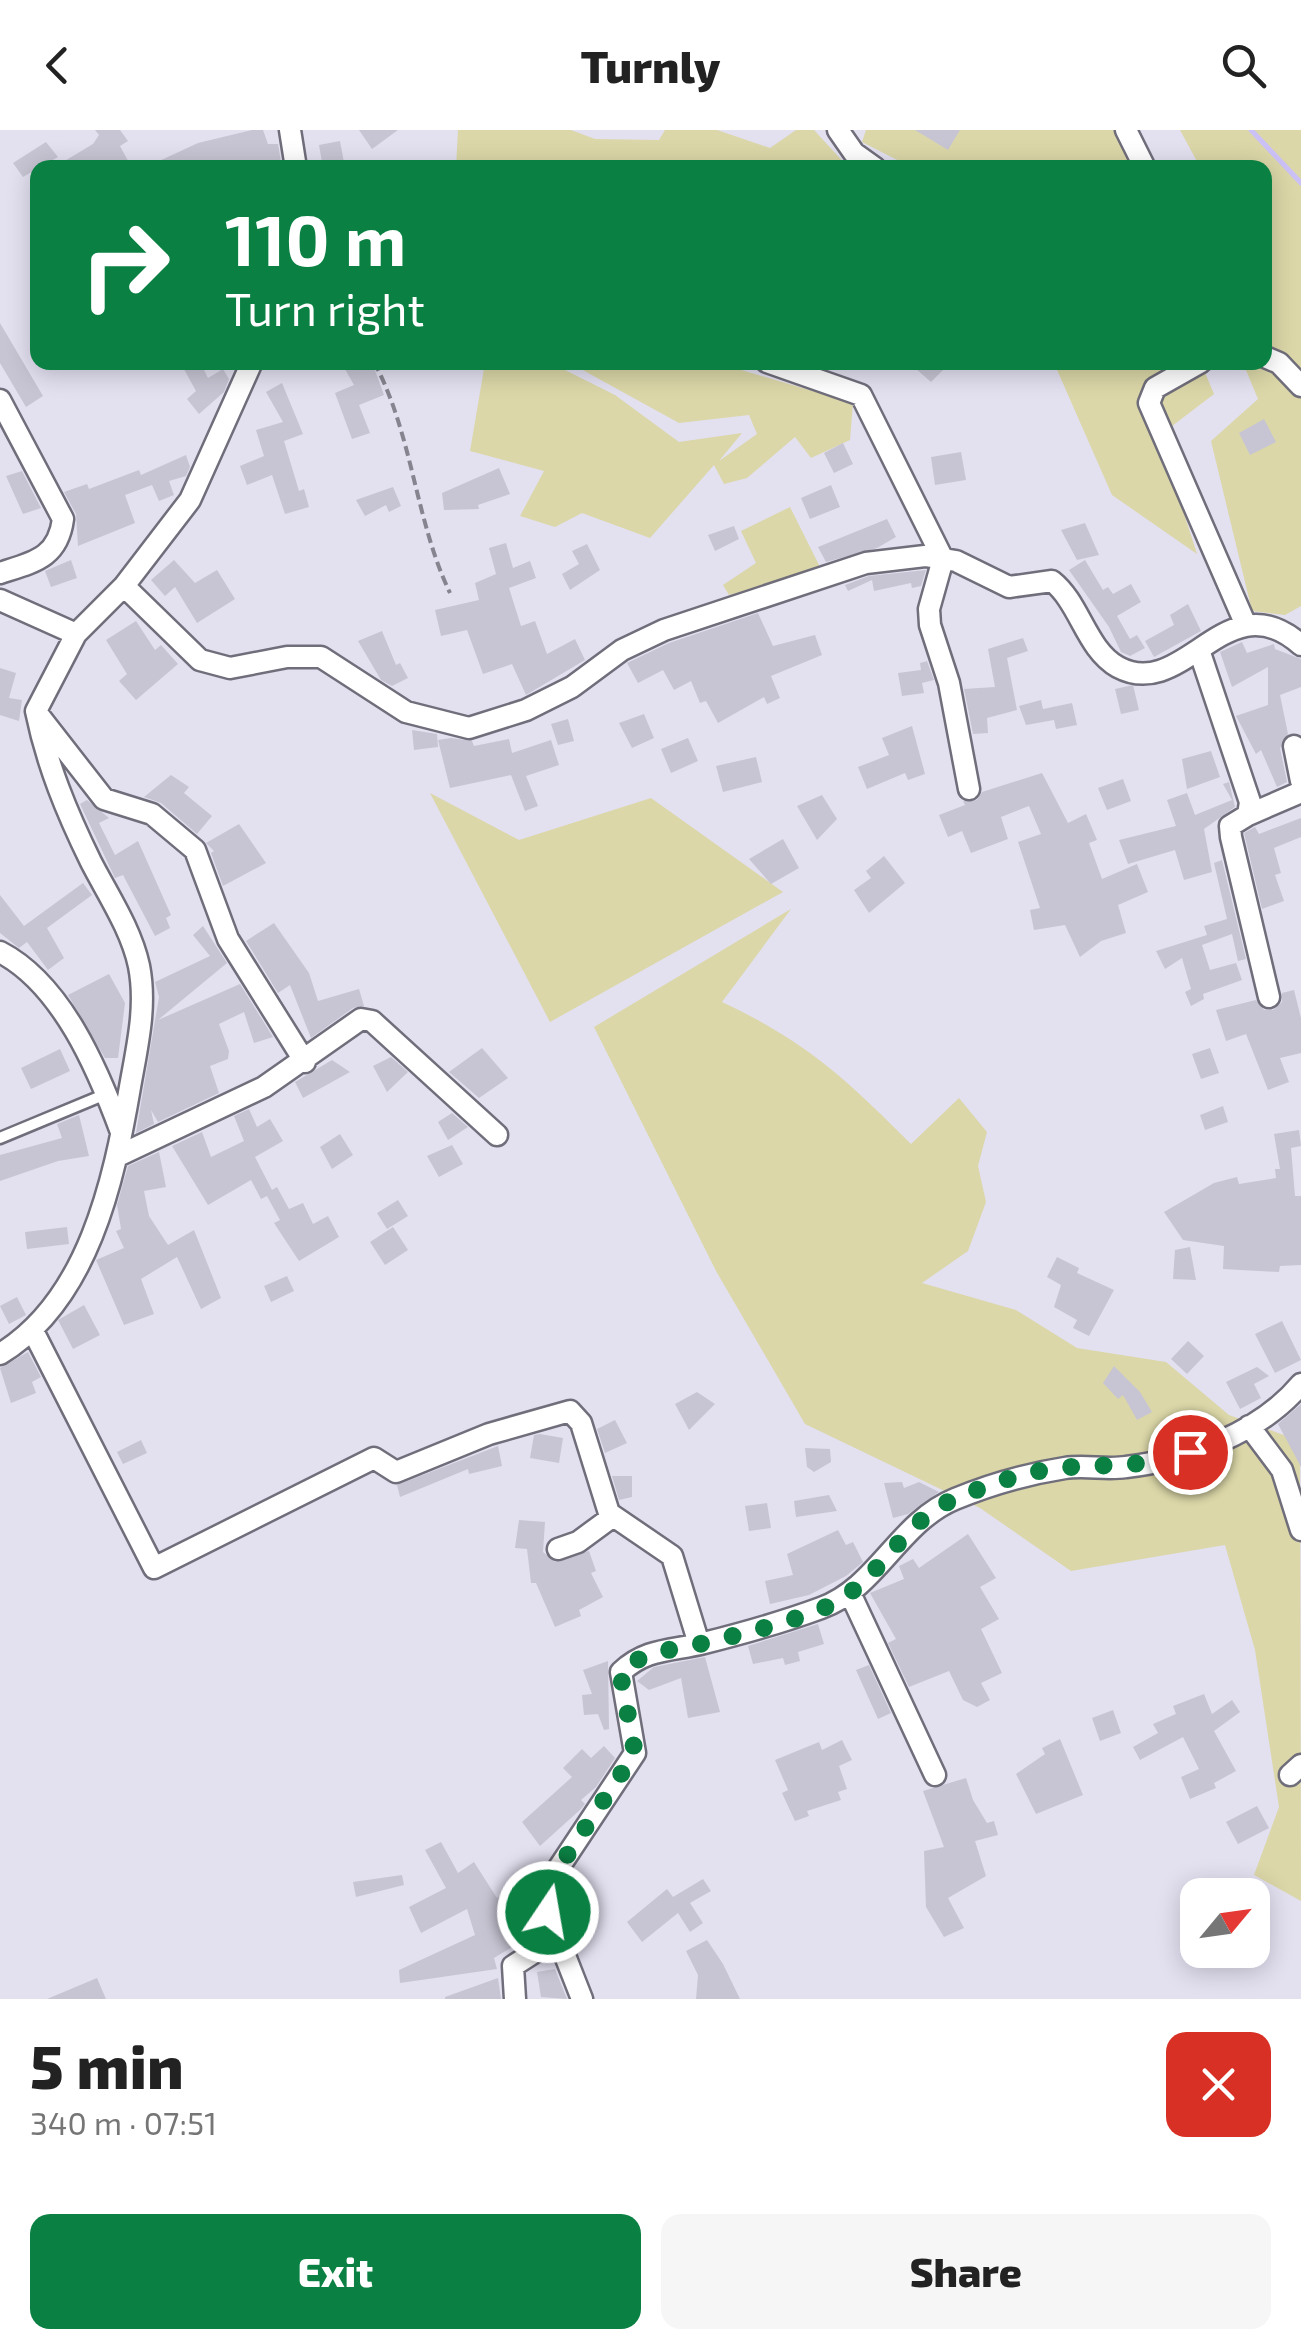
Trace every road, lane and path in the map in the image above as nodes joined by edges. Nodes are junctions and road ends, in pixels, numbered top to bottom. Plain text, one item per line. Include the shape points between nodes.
1 (290, 130) edge
2 (838, 130) edge
3 (1126, 130) edge
4 (295, 160) edge
5 (864, 160) edge
6 (1141, 160) edge
7 (1272, 360) edge
8 (248, 370) edge
9 (377, 370) edge
10 (790, 370) edge
11 (1187, 370) edge
12 (1301, 386) edge
13 (0, 400) edge
14 (942, 559) junction
15 (0, 573) edge
16 (124, 586) junction
17 (450, 593) dead end
18 (0, 600) edge
19 (1245, 623) junction
20 (76, 634) junction
21 (1301, 645) edge
22 (1199, 650) junction
23 (36, 711) junction
24 (1294, 746) dead end
25 (1301, 781) edge
26 (969, 788) dead end
27 (1301, 792) edge
28 (1248, 815) junction
29 (0, 952) edge
30 (1269, 997) dead end
31 (304, 1062) junction
32 (107, 1094) junction
33 (122, 1134) junction
34 (497, 1134) dead end
35 (0, 1138) edge
36 (118, 1156) junction
37 (33, 1331) junction
38 (0, 1354) edge
39 (1301, 1384) edge
40 (1248, 1426) junction
41 (612, 1517) junction
42 (1301, 1530) edge
43 (558, 1549) dead end
44 (850, 1593) junction
45 (700, 1644) junction
46 (935, 1775) dead end
47 (552, 1941) junction
48 (515, 1999) edge
49 (582, 1999) edge

1 - 4 street
2 - 5 street
3 - 6 street
7 - 12 street
8 - 16 street via 190,500
9 - 17 path via 396,414 432,555
10 - 14 street via 861,395
11 - 19 street via 1155,388 1149,403
13 - 15 street via 63,519 53,551
14 - 16 street via 866,563 711,612 622,650 542,702 469,728 406,712 321,656 214,666 185,650
14 - 22 street via 1010,586 1052,581 1116,666 1139,674
14 - 26 street via 930,625
16 - 20 street
18 - 20 street
19 - 21 street via 1289,634
19 - 22 street
20 - 23 street
22 - 28 street via 1240,764
23 - 31 street via 104,799 152,814 195,850 228,939
23 - 33 street via 62,800 139,967 143,1014
24 - 25 street
27 - 28 street
28 - 30 street via 1230,826 1230,837
29 - 32 street via 62,1008
31 - 34 street via 361,1019 372,1021
31 - 36 street via 264,1088
32 - 33 street
32 - 35 lane
33 - 36 street
36 - 37 street via 94,1229 59,1300
37 - 38 street
37 - 41 street via 154,1568 374,1458 396,1472 565,1410 578,1417
39 - 40 street
40 - 42 street via 1282,1470
40 - 44 street via 1171,1459 1123,1468 1068,1467 997,1482 949,1501 908,1530
41 - 43 street
41 - 45 street via 672,1556
44 - 45 street via 802,1615
44 - 46 street
45 - 47 street via 656,1650 620,1672 635,1753 544,1890
47 - 48 street via 514,1966
47 - 49 street via 562,1948

